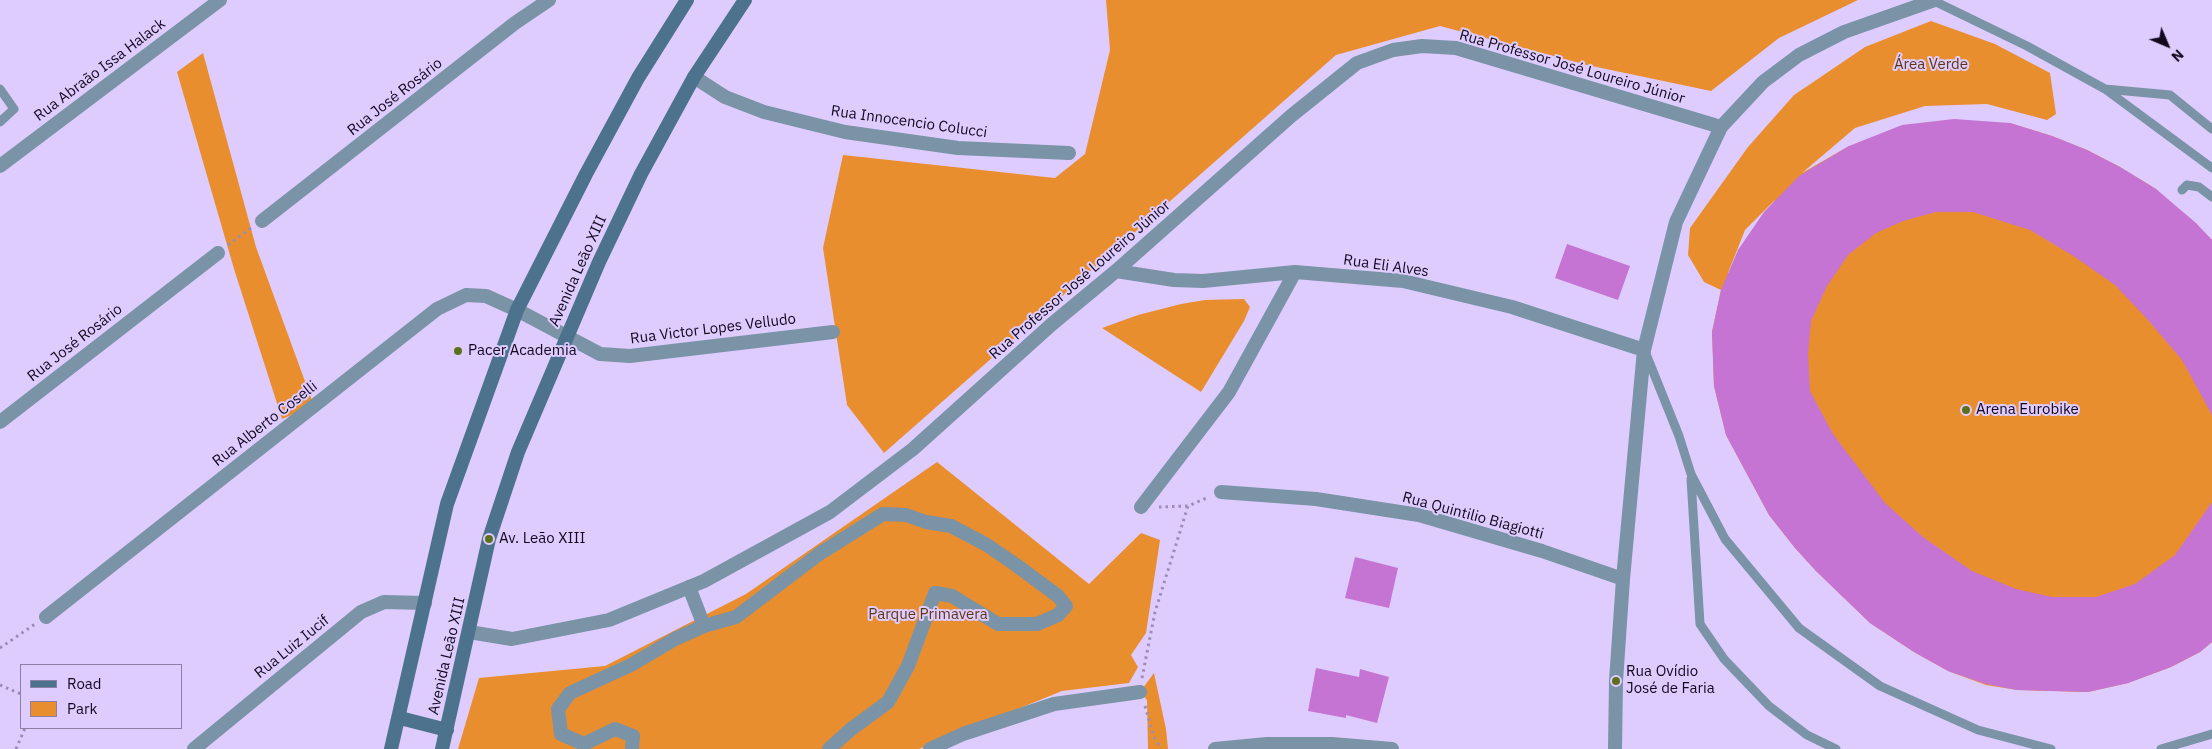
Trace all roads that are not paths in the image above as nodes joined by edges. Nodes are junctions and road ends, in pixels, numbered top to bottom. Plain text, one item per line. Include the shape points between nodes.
1 (220, 0) edge
2 (549, 0) edge
3 (687, 0) edge
4 (744, 0) edge
5 (1935, 0) edge
6 (694, 78) junction
7 (0, 89) edge
8 (2105, 90) junction
9 (0, 122) edge
10 (1721, 126) junction
11 (2212, 129) edge
12 (1069, 153) dead end
13 (0, 166) edge
14 (2212, 168) edge
15 (2182, 190) dead end
16 (2212, 197) edge
17 (262, 221) road end
18 (218, 253) road end
19 (1116, 271) junction
20 (1295, 272) junction
21 (517, 310) junction
22 (833, 332) dead end
23 (566, 337) junction
24 (1644, 350) junction
25 (0, 422) edge
26 (1691, 474) junction
27 (1221, 492) road end
28 (1141, 507) road end
29 (1623, 579) junction
30 (689, 587) junction
31 (425, 603) junction
32 (46, 617) road end
33 (704, 626) junction
34 (470, 632) junction
35 (1140, 692) road end
36 (400, 718) junction
37 (447, 730) junction
38 (2212, 734) edge
39 (194, 749) edge
40 (391, 749) edge
41 (442, 749) edge
42 (632, 749) edge
43 (829, 749) edge
44 (930, 749) edge
45 (1215, 749) edge
46 (1392, 749) edge
47 (1615, 749) edge
48 (1836, 749) edge
49 (2051, 749) edge
50 (2161, 749) edge

1 - 13 street, Rua Abraão Issa Halack
2 - 17 street, Rua José Rosário
3 - 21 main road via 638,78
4 - 6 main road, Avenida Leão XIII
5 - 8 lane
5 - 10 street via 1844,32 1799,55 1763,82
6 - 12 street, Rua Innocencio Colucci via 725,97 764,112 845,132 958,148
6 - 23 main road, Avenida Leão XIII via 641,174
7 - 9 lane via 14,109
8 - 11 lane via 2170,95
8 - 14 lane
10 - 19 street, Rua Professor José Loureiro Júnior via 1456,48 1422,46 1393,50 1357,63 1291,116
10 - 24 street via 1676,222
15 - 16 lane via 2187,185 2199,187
18 - 25 street, Rua José Rosário
19 - 20 street, Rua Eli Alves via 1204,281
19 - 30 street, Rua Professor José Loureiro Júnior via 913,449 830,512
20 - 24 street, Rua Eli Alves via 1403,281 1512,307
20 - 28 street via 1229,392
21 - 23 street, Rua Victor Lopes Velludo
21 - 31 main road via 447,504
21 - 32 street, Rua Alberto Coselli via 486,296 466,295 437,309
22 - 23 street, Rua Victor Lopes Velludo via 630,356 600,354
23 - 34 main road, Avenida Leão XIII via 518,452 489,539
24 - 26 lane
24 - 29 street
26 - 48 lane via 1700,624 1724,659 1769,706 1807,735
26 - 49 lane via 1725,539 1799,628 1880,686 1978,730
27 - 29 street, Rua Quintilio Biagiotti via 1316,499 1419,515
29 - 47 street
30 - 33 street
30 - 34 street, Rua Professor José Loureiro Júnior via 609,620 512,639
31 - 36 main road
31 - 39 street, Rua Luiz Iucif via 384,602 361,612
33 - 42 street via 570,693 558,709 561,734 584,744 615,730 633,736
33 - 43 street via 736,617 819,554 883,514 906,515 952,526 1016,565 1058,596 1066,606 1058,616 1037,624 998,624 952,596 936,593 908,666 888,702
34 - 37 main road, Avenida Leão XIII
35 - 44 street via 1054,704 963,734
36 - 37 main road
36 - 40 main road
37 - 41 main road, Avenida Leão XIII
38 - 50 lane
45 - 46 street via 1268,744 1332,744

